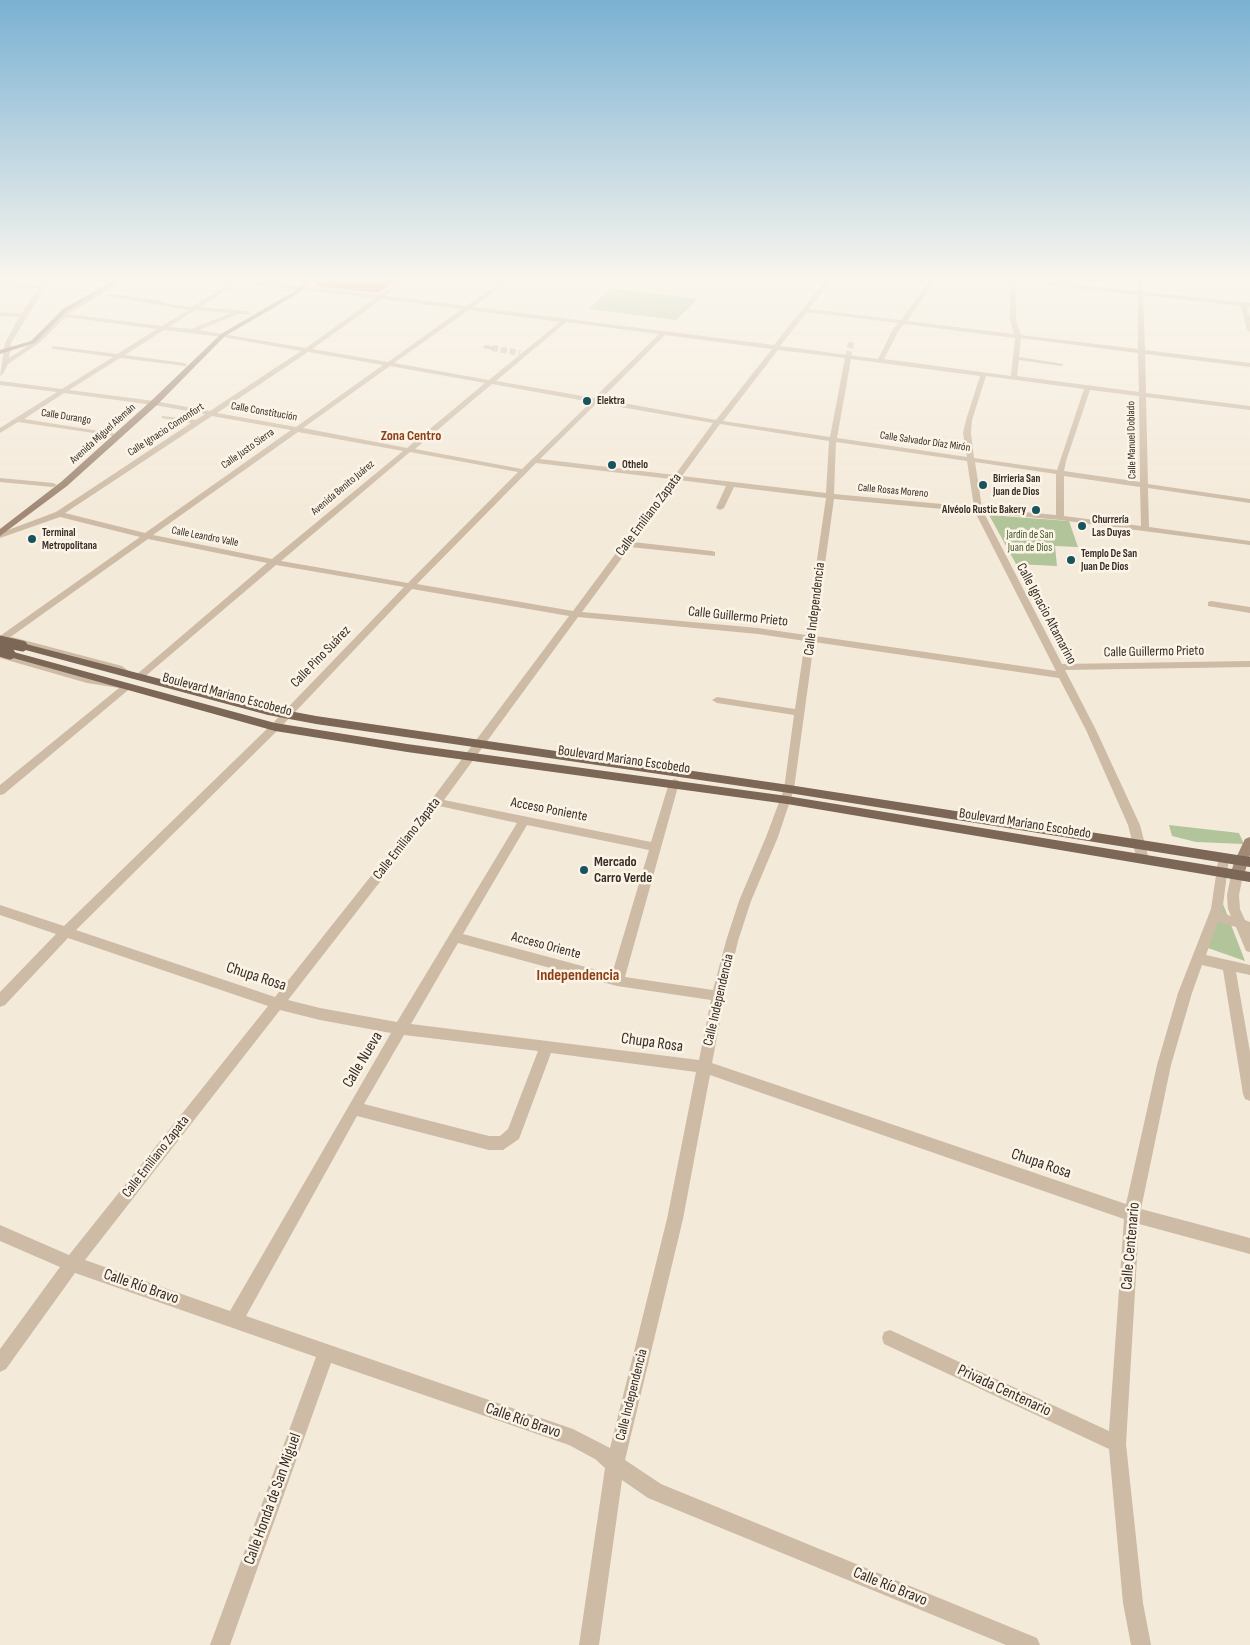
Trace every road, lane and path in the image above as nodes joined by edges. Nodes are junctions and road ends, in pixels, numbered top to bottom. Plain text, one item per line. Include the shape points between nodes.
1 (3, 355) edge
2 (18, 355) edge
3 (108, 355) edge
4 (194, 355) edge
5 (202, 355) edge
6 (299, 355) edge
7 (338, 355) edge
8 (400, 355) edge
9 (521, 355) edge
10 (643, 355) edge
11 (772, 355) edge
12 (830, 355) edge
13 (883, 355) edge
14 (1016, 355) edge
15 (1142, 355) edge
16 (1165, 355) edge
17 (117, 356) junction
18 (848, 357) junction
19 (1016, 358) junction
20 (880, 361) junction
21 (5, 363) junction
22 (387, 364) junction
23 (1061, 364) dead end
24 (184, 365) junction
25 (1250, 365) edge
26 (0, 374) edge
27 (984, 374) junction
28 (1014, 378) junction
29 (0, 383) edge
30 (491, 383) junction
31 (1088, 387) junction
32 (63, 390) junction
33 (1142, 394) junction
34 (598, 400) junction
35 (151, 403) junction
36 (1250, 408) edge
37 (211, 414) junction
38 (164, 417) dead end
39 (17, 420) junction
40 (197, 422) junction
41 (718, 422) junction
42 (296, 429) junction
43 (0, 431) edge
44 (112, 435) junction
45 (833, 440) junction
46 (409, 450) junction
47 (970, 460) junction
48 (535, 461) junction
49 (523, 471) junction
50 (1060, 472) junction
51 (677, 478) junction
52 (0, 480) edge
53 (731, 484) junction
54 (53, 485) junction
55 (1144, 485) junction
56 (830, 496) junction
57 (1250, 501) edge
58 (720, 508) dead end
59 (978, 510) junction
60 (59, 514) junction
61 (1060, 518) junction
62 (0, 527) edge
63 (1146, 528) junction
64 (0, 535) edge
65 (145, 536) junction
66 (1250, 543) edge
67 (626, 544) junction
68 (712, 554) dead end
69 (274, 562) junction
70 (411, 585) junction
71 (1211, 604) dead end
72 (1250, 610) edge
73 (574, 614) junction
74 (1, 639) edge
75 (812, 639) junction
76 (20, 643) junction
77 (3, 653) edge
78 (1250, 664) edge
79 (1060, 671) junction
80 (139, 677) junction
81 (128, 680) junction
82 (718, 700) dead end
83 (800, 713) junction
84 (286, 715) junction
85 (275, 727) junction
86 (479, 745) junction
87 (469, 756) junction
88 (674, 783) junction
89 (0, 791) edge
90 (788, 794) junction
91 (436, 802) junction
92 (524, 820) junction
93 (1250, 842) edge
94 (1141, 845) junction
95 (656, 847) junction
96 (1144, 860) junction
97 (1245, 861) edge
98 (1233, 870) edge
99 (0, 910) edge
100 (1214, 916) junction
101 (1244, 925) edge
102 (66, 932) junction
103 (456, 937) junction
104 (1250, 947) edge
105 (1198, 959) junction
106 (1229, 966) junction
107 (1250, 970) edge
108 (617, 980) junction
109 (718, 996) junction
110 (0, 1001) edge
111 (277, 1003) junction
112 (401, 1030) junction
113 (547, 1046) junction
114 (704, 1067) junction
115 (1250, 1094) edge
116 (354, 1108) junction
117 (1132, 1214) junction
118 (0, 1233) edge
119 (1250, 1246) edge
120 (72, 1264) junction
121 (235, 1319) junction
122 (890, 1338) dead end
123 (326, 1354) junction
124 (0, 1363) edge
125 (1117, 1444) junction
126 (615, 1464) junction
127 (220, 1645) edge
128 (589, 1645) edge
129 (1030, 1645) edge
130 (1141, 1645) edge

1 - 21 street
2 - 21 street
3 - 17 street
4 - 24 main road, Avenida Miguel Alemán
5 - 35 main road, Avenida Miguel Alemán
6 - 37 street, Calle Ignacio Comonfort
7 - 22 street, Calle Salvador Díaz Mirón
8 - 22 street, Calle Justo Sierra
9 - 30 street, Avenida Benito Juárez
10 - 34 street, Calle Pino Suárez
11 - 41 street, Calle Emiliano Zapata
12 - 18 street
13 - 20 street
14 - 19 street
15 - 33 street, Calle Manuel Doblado
16 - 25 street
17 - 24 street
17 - 32 street
18 - 20 street
18 - 45 street, Calle Independencia
19 - 23 street
19 - 28 street
20 - 27 street
21 - 26 street
22 - 30 street, Calle Salvador Díaz Mirón
22 - 42 street, Calle Justo Sierra
24 - 35 main road, Avenida Miguel Alemán
27 - 28 street
27 - 47 street, Calle Ignacio Altamarino via 968,420
28 - 31 street
29 - 32 street, Calle Constitución
30 - 34 street, Calle Salvador Díaz Mirón
30 - 46 street, Avenida Benito Juárez
31 - 33 street
31 - 50 street
32 - 35 street, Calle Constitución
32 - 39 street
33 - 36 street
33 - 55 street, Calle Manuel Doblado
34 - 41 street, Calle Salvador Díaz Mirón
34 - 48 street, Calle Pino Suárez
35 - 37 street, Calle Constitución
35 - 44 main road, Avenida Miguel Alemán
35 - 64 main road, Avenida Miguel Alemán via 64,484
37 - 40 street, Calle Ignacio Comonfort
37 - 42 street, Calle Constitución
38 - 40 street
39 - 43 street
39 - 44 street, Calle Durango
40 - 60 street, Calle Ignacio Comonfort
41 - 45 street, Calle Salvador Díaz Mirón
41 - 51 street, Calle Emiliano Zapata
42 - 46 street, Calle Constitución
42 - 65 street, Calle Justo Sierra
44 - 54 main road, Avenida Miguel Alemán
45 - 47 street, Calle Salvador Díaz Mirón
45 - 56 street, Calle Independencia
46 - 49 street, Calle Constitución
46 - 69 street, Avenida Benito Juárez
47 - 50 street, Calle Salvador Díaz Mirón
47 - 59 street, Calle Ignacio Altamarino
48 - 49 street, Calle Pino Suárez
48 - 51 street, Calle Rosas Moreno
49 - 70 street, Calle Pino Suárez
50 - 55 street, Calle Salvador Díaz Mirón
50 - 61 street
51 - 53 street, Calle Rosas Moreno
51 - 67 street, Calle Emiliano Zapata
52 - 54 street
53 - 56 street, Calle Rosas Moreno
53 - 58 street
54 - 62 main road, Avenida Miguel Alemán
55 - 57 street, Calle Salvador Díaz Mirón
55 - 63 street, Calle Manuel Doblado
56 - 59 street, Calle Rosas Moreno
56 - 75 street, Calle Independencia
59 - 61 street, Calle Rosas Moreno
59 - 79 street, Calle Ignacio Altamarino
60 - 64 street
60 - 65 street, Calle Leandro Valle
61 - 63 street, Calle Rosas Moreno
63 - 66 street, Calle Rosas Moreno
65 - 69 street, Calle Leandro Valle
65 - 74 street, Calle Justo Sierra
67 - 68 street
67 - 73 street, Calle Emiliano Zapata
69 - 70 street, Calle Leandro Valle
69 - 80 street, Avenida Benito Juárez
70 - 73 street, Calle Guillermo Prieto
70 - 84 street, Calle Pino Suárez
71 - 72 street
73 - 75 street, Calle Guillermo Prieto
73 - 86 street, Calle Emiliano Zapata
74 - 76 main road, Boulevard Mariano Escobedo, bridge
75 - 79 street, Calle Guillermo Prieto
75 - 83 street, Calle Independencia
76 - 77 street via 8,644
76 - 81 main road, Boulevard Mariano Escobedo
77 - 81 main road, Boulevard Mariano Escobedo
78 - 79 street, Calle Guillermo Prieto
79 - 94 street, Calle Ignacio Altamarino via 1091,730
80 - 81 main road, Boulevard Mariano Escobedo
80 - 84 main road, Boulevard Mariano Escobedo
81 - 85 main road, Boulevard Mariano Escobedo
81 - 89 street
82 - 83 street
83 - 90 street, Calle Independencia
84 - 85 street, Calle Pino Suárez
84 - 86 main road, Boulevard Mariano Escobedo
85 - 87 main road, Boulevard Mariano Escobedo
85 - 102 street, Calle Pino Suárez
86 - 87 street, Calle Emiliano Zapata
86 - 90 main road, Boulevard Mariano Escobedo
87 - 88 main road, Boulevard Mariano Escobedo
87 - 91 street, Calle Emiliano Zapata
88 - 90 main road, Boulevard Mariano Escobedo
88 - 95 street
90 - 94 main road, Boulevard Mariano Escobedo
90 - 96 main road, Boulevard Mariano Escobedo
90 - 109 street, Calle Independencia via 732,941
91 - 92 street, Acceso Poniente
91 - 111 street, Calle Emiliano Zapata
92 - 95 street, Acceso Poniente
92 - 103 street, Calle Nueva
93 - 97 main road
94 - 96 street, Calle Ignacio Altamarino
94 - 98 main road, Boulevard Mariano Escobedo
95 - 108 street
96 - 98 main road, Boulevard Mariano Escobedo
97 - 98 main road
98 - 100 street, Calle Centenario via 1219,897
98 - 101 street via 1234,909
99 - 102 street, Chupa Rosa
100 - 101 street
100 - 105 street, Calle Centenario
101 - 104 street
102 - 110 street, Calle Pino Suárez
102 - 111 street, Chupa Rosa
103 - 108 street, Acceso Oriente
103 - 112 street, Calle Nueva
105 - 106 street
105 - 117 street, Calle Centenario via 1164,1065
106 - 107 street
106 - 115 street
108 - 109 street, Acceso Oriente
109 - 114 street, Calle Independencia
111 - 112 street, Chupa Rosa
111 - 120 street, Calle Emiliano Zapata
112 - 113 street, Chupa Rosa
112 - 116 street, Calle Nueva
113 - 114 street, Chupa Rosa
113 - 116 street via 514,1134 503,1143 489,1143
114 - 117 street, Chupa Rosa
114 - 126 street, Calle Independencia via 676,1219
116 - 121 street, Calle Nueva
117 - 119 street, Chupa Rosa
117 - 125 street, Calle Centenario
118 - 120 street, Calle Río Bravo
120 - 121 street, Calle Río Bravo
120 - 124 street, Calle Emiliano Zapata
121 - 123 street, Calle Río Bravo
122 - 125 street, Privada Centenario
123 - 126 street, Calle Río Bravo via 573,1438
123 - 127 street, Calle Honda de San Miguel
125 - 130 street, Calle Centenario via 1133,1603
126 - 128 street, Calle Independencia
126 - 129 street, Calle Río Bravo via 655,1491

